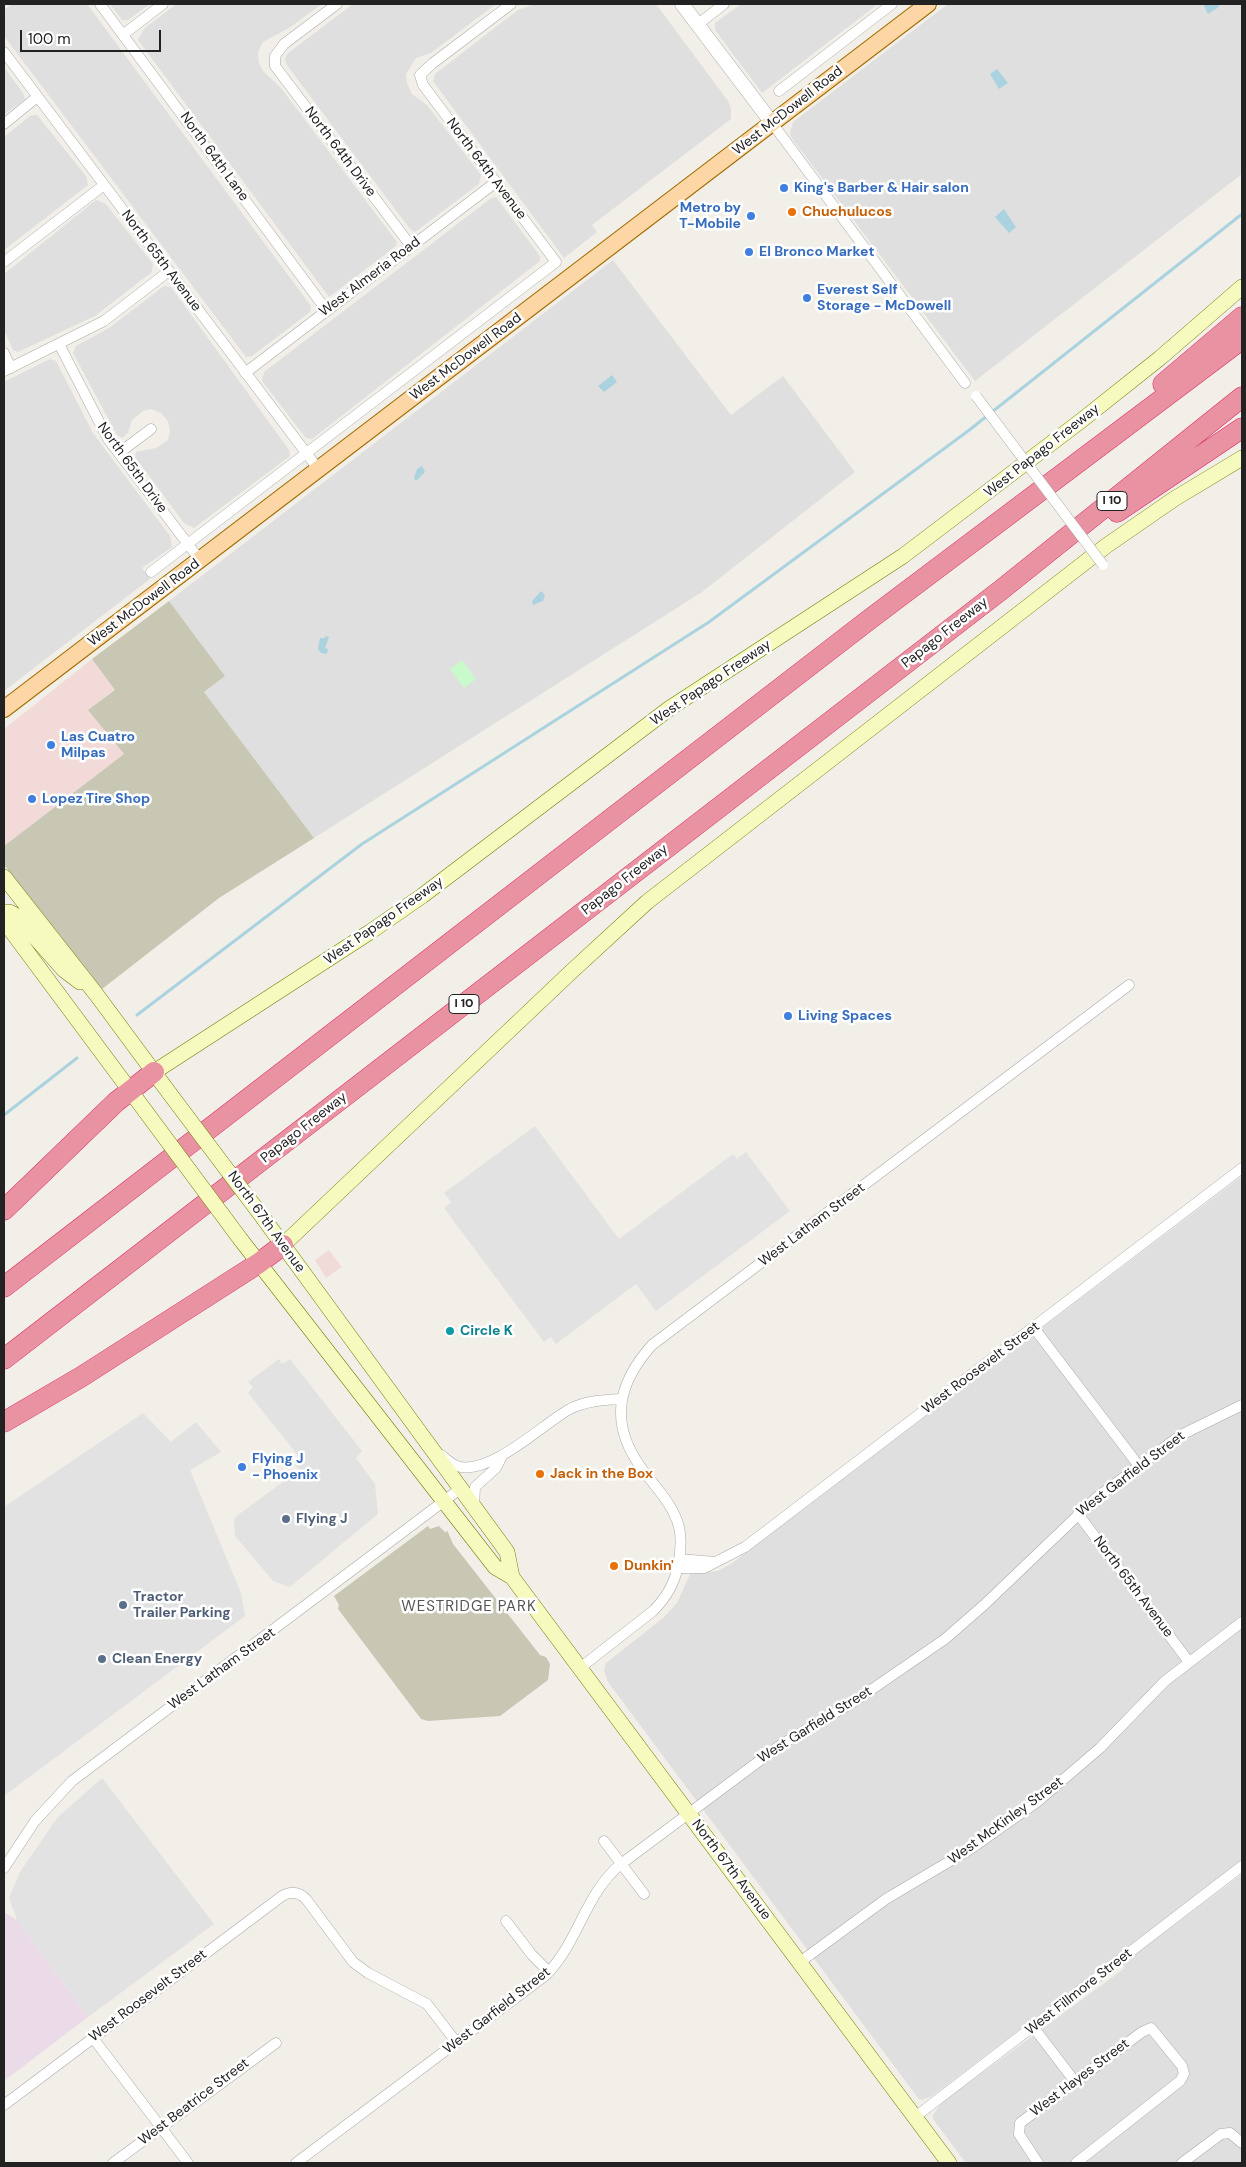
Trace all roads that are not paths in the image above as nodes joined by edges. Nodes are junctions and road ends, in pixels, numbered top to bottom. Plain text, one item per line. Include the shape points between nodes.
1 (100, 4) edge
2 (163, 4) edge
3 (336, 4) edge
4 (511, 4) edge
5 (682, 4) edge
6 (724, 4) edge
7 (892, 4) edge
8 (928, 4) edge
9 (697, 24) junction
10 (124, 34) junction
11 (4, 52) edge
12 (779, 90) dead end
13 (37, 97) junction
14 (772, 123) junction
15 (4, 124) edge
16 (496, 182) junction
17 (104, 185) junction
18 (411, 246) junction
19 (4, 262) edge
20 (556, 262) joint
21 (169, 271) junction
22 (1242, 288) edge
23 (327, 311) junction
24 (1242, 317) edge
25 (1242, 339) edge
26 (59, 344) junction
27 (4, 353) edge
28 (7, 369) edge
29 (245, 373) junction
30 (965, 383) dead end
31 (976, 396) dead end
32 (1242, 397) edge
33 (1127, 426) junction
34 (1242, 428) edge
35 (151, 429) dead end
36 (119, 453) junction
37 (305, 453) junction
38 (1242, 458) edge
39 (318, 470) junction
40 (188, 544) junction
41 (200, 560) junction
42 (1103, 565) dead end
43 (151, 572) dead end
44 (1001, 590) junction
45 (4, 709) edge
46 (4, 877) edge
47 (4, 912) edge
48 (4, 921) edge
49 (1129, 985) dead end
50 (96, 994) junction
51 (161, 1068) junction
52 (130, 1091) junction
53 (1242, 1168) edge
54 (4, 1210) edge
55 (283, 1245) junction
56 (259, 1263) junction
57 (4, 1287) edge
58 (1034, 1328) junction
59 (4, 1359) edge
60 (621, 1399) junction
61 (1242, 1405) edge
62 (4, 1422) edge
63 (423, 1437) junction
64 (502, 1456) junction
65 (1139, 1466) junction
66 (460, 1489) junction
67 (444, 1501) junction
68 (474, 1507) junction
69 (1078, 1514) junction
70 (678, 1564) junction
71 (512, 1576) junction
72 (1242, 1622) edge
73 (1188, 1662) junction
74 (580, 1668) junction
75 (688, 1813) junction
76 (604, 1841) dead end
77 (622, 1864) junction
78 (1242, 1866) edge
79 (4, 1868) edge
80 (644, 1894) dead end
81 (506, 1921) dead end
82 (800, 1962) junction
83 (549, 1972) junction
84 (1034, 2028) junction
85 (94, 2038) junction
86 (276, 2043) dead end
87 (457, 2043) junction
88 (1076, 2082) junction
89 (4, 2105) edge
90 (915, 2117) junction
91 (161, 2127) junction
92 (1242, 2143) edge
93 (113, 2163) edge
94 (188, 2163) edge
95 (296, 2163) edge
96 (949, 2163) edge
97 (1038, 2163) edge
98 (1076, 2163) edge
99 (1182, 2163) edge

1 - 10 street, North 64th Lane
2 - 10 street
3 - 18 street, North 64th Drive via 284,44 275,56 275,66
4 - 16 street, North 64th Avenue via 420,75 423,85
5 - 9 street
6 - 9 street
7 - 12 street, West McDowell Road
8 - 14 main road, West McDowell Road
9 - 14 street
10 - 23 street, North 64th Lane
11 - 13 street, North 65th Avenue
13 - 15 street
13 - 17 street, North 65th Avenue
14 - 30 street
14 - 39 main road, West McDowell Road
16 - 18 street, West Almeria Road
16 - 20 street, North 64th Avenue
17 - 19 street
17 - 21 street, North 65th Avenue
18 - 23 street, West Almeria Road
20 - 37 street, West McDowell Road
21 - 26 street via 104,321
21 - 29 street, North 65th Avenue
22 - 51 main road, West Papago Freeway via 1090,414 903,556 670,708 422,896
23 - 29 street, West Almeria Road
24 - 33 highway via 1167,379
25 - 33 highway
26 - 28 street
26 - 36 street, North 65th Drive via 100,426
27 - 28 street
29 - 37 street, North 65th Avenue
31 - 42 street, bridge
32 - 44 highway, Papago Freeway / I 10
33 - 57 highway via 854,631
34 - 44 highway
35 - 36 street
36 - 40 street, North 65th Drive
37 - 39 street, North 65th Avenue
37 - 40 street, West McDowell Road
38 - 55 main road via 1174,499 1106,546 647,902
39 - 41 main road, West McDowell Road
40 - 41 street, North 65th Drive
40 - 43 street, West McDowell Road
41 - 45 main road, West McDowell Road
44 - 59 highway, Papago Freeway / I 10
46 - 50 main road, North 67th Avenue
47 - 50 main road via 15,915 64,970
48 - 52 main road, North 67th Avenue
49 - 60 street, West Latham Street via 652,1345 639,1360
50 - 51 main road, North 67th Avenue via 131,1040
51 - 52 highway
51 - 55 main road, North 67th Avenue, bridge via 170,1094
52 - 54 highway
52 - 56 main road, North 67th Avenue, bridge
53 - 58 street, West Roosevelt Street
55 - 56 highway
55 - 63 main road, North 67th Avenue
56 - 62 highway via 81,1377
56 - 67 main road, North 67th Avenue
58 - 65 street
58 - 70 street, West Roosevelt Street via 745,1547 704,1568
60 - 64 street via 594,1401 568,1410
60 - 70 street via 622,1428 630,1451 676,1517 681,1540
61 - 65 street, West Garfield Street via 1181,1435
63 - 64 street via 455,1466 473,1466
63 - 66 main road, North 67th Avenue
64 - 68 street via 496,1468 475,1487
65 - 69 street, West Garfield Street
66 - 67 street, West Latham Street
66 - 68 main road, North 67th Avenue
67 - 71 main road, North 67th Avenue via 495,1567
67 - 79 street, West Latham Street via 72,1781 35,1821
68 - 71 main road, North 67th Avenue via 507,1552
69 - 73 street, North 65th Avenue
69 - 75 street, West Garfield Street via 939,1644 852,1703 782,1744
70 - 74 street via 666,1595 654,1611
71 - 74 main road, North 67th Avenue
72 - 73 street, West McKinley Street
73 - 82 street, West McKinley Street via 1057,1787 972,1848 886,1899
74 - 75 main road, North 67th Avenue
75 - 77 street, West Garfield Street
75 - 82 main road, North 67th Avenue
76 - 77 street
77 - 80 street
77 - 83 street, West Garfield Street via 604,1882 562,1956
78 - 84 street, West Fillmore Street
81 - 83 street
82 - 90 main road, North 67th Avenue
83 - 87 street, West Garfield Street
84 - 88 street
84 - 90 street, West Fillmore Street
85 - 87 street, West Roosevelt Street via 282,1896 295,1893 306,1899 358,1966 426,2004
85 - 89 street, West Roosevelt Street
85 - 91 street
86 - 91 street, West Beatrice Street
87 - 95 street, West Garfield Street
88 - 97 street, West Hayes Street via 1020,2123 1018,2134
88 - 98 street, West Hayes Street via 1151,2028 1182,2066 1184,2074 1180,2082
90 - 96 main road, North 67th Avenue
91 - 93 street, West Beatrice Street
91 - 94 street
92 - 99 street via 1230,2133 1221,2134

